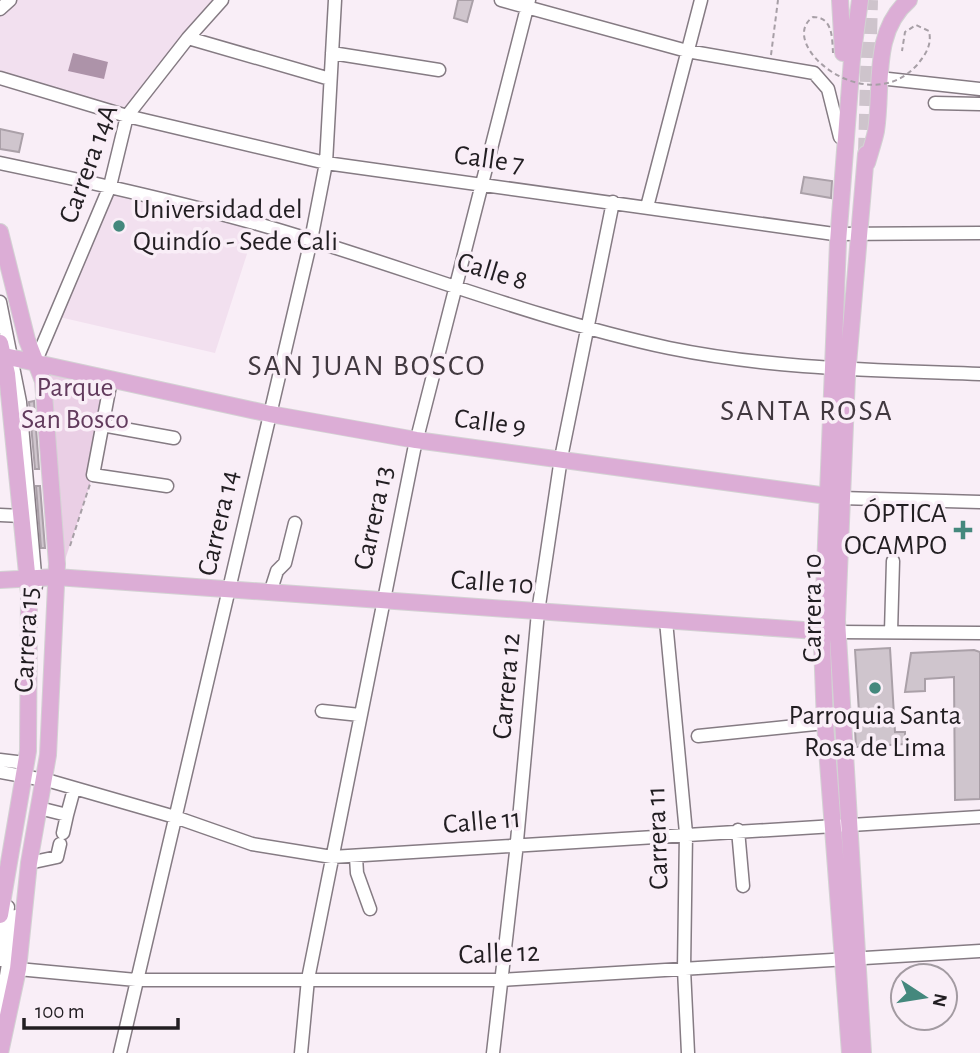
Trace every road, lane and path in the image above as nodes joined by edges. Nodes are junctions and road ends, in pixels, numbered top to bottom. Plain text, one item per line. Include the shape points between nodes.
1 (10, 0) edge
2 (222, 0) edge
3 (335, 0) edge
4 (501, 0) edge
5 (701, 0) edge
6 (778, 0) edge
7 (840, 0) edge
8 (860, 0) edge
9 (909, 0) edge
10 (528, 4) edge
11 (0, 9) edge
12 (188, 38) junction
13 (687, 51) junction
14 (902, 51) dead end
15 (332, 53) junction
16 (832, 53) dead end
17 (770, 66) junction
18 (439, 70) dead end
19 (0, 78) edge
20 (880, 78) junction
21 (330, 79) junction
22 (980, 89) edge
23 (935, 103) dead end
24 (980, 103) edge
25 (127, 116) junction
26 (840, 137) junction
27 (846, 160) junction
28 (0, 163) edge
29 (326, 163) junction
30 (480, 183) junction
31 (110, 186) junction
32 (612, 202) junction
33 (647, 207) junction
34 (0, 232) edge
35 (980, 233) edge
36 (839, 234) junction
37 (859, 236) junction
38 (311, 240) junction
39 (0, 256) edge
40 (454, 286) junction
41 (0, 302) edge
42 (588, 326) junction
43 (13, 356) edge
44 (980, 361) edge
45 (840, 369) junction
46 (980, 375) edge
47 (111, 380) junction
48 (270, 414) junction
49 (102, 425) junction
50 (174, 438) dead end
51 (416, 440) junction
52 (561, 458) junction
53 (93, 475) junction
54 (167, 486) dead end
55 (834, 497) junction
56 (980, 502) edge
57 (0, 515) edge
58 (22, 516) junction
59 (295, 523) dead end
60 (68, 551) dead end
61 (892, 561) dead end
62 (42, 579) junction
63 (0, 580) edge
64 (229, 590) junction
65 (270, 593) junction
66 (382, 601) junction
67 (538, 612) junction
68 (666, 621) junction
69 (830, 632) junction
70 (891, 632) junction
71 (980, 633) edge
72 (322, 711) dead end
73 (360, 715) junction
74 (825, 723) junction
75 (698, 736) dead end
76 (0, 760) edge
77 (0, 772) edge
78 (31, 774) junction
79 (74, 789) junction
80 (39, 808) junction
81 (67, 815) junction
82 (175, 817) junction
83 (980, 817) edge
84 (841, 824) junction
85 (738, 830) junction
86 (686, 833) junction
87 (517, 843) junction
88 (332, 857) junction
89 (356, 857) junction
90 (29, 863) junction
91 (743, 886) dead end
92 (370, 909) dead end
93 (0, 915) edge
94 (980, 951) edge
95 (0, 960) edge
96 (850, 961) junction
97 (684, 969) junction
98 (18, 970) junction
99 (308, 979) junction
100 (136, 980) junction
101 (501, 980) junction
102 (0, 1012) edge
103 (0, 1053) edge
104 (120, 1053) edge
105 (301, 1053) edge
106 (494, 1053) edge
107 (688, 1053) edge
108 (850, 1053) edge
109 (863, 1053) edge

1 - 11 street
2 - 12 street, Carrera 14A
3 - 15 street, Carrera 14
4 - 10 street
5 - 13 street
6 - 17 path
7 - 26 main road
8 - 27 main road, Carrera 10
9 - 20 main road, Carrera 10 via 887,31
10 - 13 street
10 - 30 street, Carrera 13
12 - 21 street
12 - 25 street, Carrera 14A
13 - 17 street
13 - 33 street
14 - 16 path, bridge via 905,32 911,27 916,24 929,31 927,51 915,68 898,79 867,86 848,82 808,48 803,31 813,17 828,24
15 - 18 street
15 - 21 street, Carrera 14
17 - 26 street via 814,73 823,80
19 - 25 street, Calle 7
20 - 22 street
20 - 37 main road, Carrera 10
21 - 29 street, Carrera 14
23 - 24 street
25 - 29 street, Calle 7
25 - 31 street, Carrera 14A
26 - 27 main road
27 - 36 main road, Carrera 10
28 - 31 street, Calle 8
29 - 30 street, Calle 7
29 - 38 street, Carrera 14
30 - 32 street, Calle 7
30 - 40 street, Carrera 13
31 - 38 street, Calle 8
31 - 43 street, Carrera 14A
32 - 33 street, Calle 7
32 - 42 street, Carrera 12
33 - 36 street, Calle 7
34 - 43 main road, Carrera 15
35 - 37 street, Calle 7
36 - 37 street, Calle 7
36 - 45 main road, Carrera 10
37 - 45 main road, Carrera 10
38 - 40 street, Calle 8
38 - 48 street, Carrera 14
39 - 43 street
40 - 42 street, Calle 8
40 - 51 street, Carrera 13
41 - 43 street
42 - 45 street, Calle 8 via 707,354
42 - 52 street, Carrera 12
43 - 47 main road, Calle 9
43 - 58 main road, Carrera 15
43 - 62 street
43 - 62 main road, Carrera 15 via 43,381
44 - 46 street
45 - 46 street, Calle 8
45 - 55 main road, Carrera 10
47 - 48 main road, Calle 9
47 - 49 street
48 - 51 main road, Calle 9
48 - 64 street, Carrera 14
49 - 50 street
49 - 53 street
51 - 52 main road, Calle 9
51 - 66 street, Carrera 13
52 - 55 main road, Calle 9
52 - 67 street, Carrera 12
53 - 54 street
53 - 60 path
55 - 56 street, Calle 9
55 - 69 main road, Carrera 10
57 - 58 street
58 - 62 main road, Carrera 15
59 - 65 street via 285,563 277,571
61 - 70 street
62 - 63 main road, Calle 10
62 - 64 main road, Calle 10
62 - 78 main road, Carrera 15
62 - 78 main road, Carrera 15 via 48,755
64 - 65 main road, Calle 10
64 - 82 street, Carrera 14
65 - 66 main road, Calle 10
66 - 67 main road, Calle 10
66 - 73 street, Carrera 13
67 - 68 main road, Calle 10
67 - 87 street, Carrera 12
68 - 69 main road, Calle 10
68 - 86 street, Carrera 11
69 - 70 street, Calle 10
69 - 74 main road, Carrera 10
69 - 84 main road, Carrera 10
70 - 71 street, Calle 10
72 - 73 street
73 - 88 street, Carrera 13
74 - 75 street
74 - 84 main road, Carrera 10
76 - 78 street, Calle 11
77 - 78 street, Calle 11
78 - 79 street, Calle 11
78 - 80 main road, Carrera 15
78 - 93 main road, Carrera 15
78 - 95 street
78 - 102 street
79 - 81 street
79 - 82 street, Calle 11
80 - 81 street
80 - 90 main road, Carrera 15
81 - 90 street via 57,857
82 - 88 street, Calle 11 via 252,844
82 - 100 street, Carrera 14
83 - 84 street, Calle 11
84 - 85 street, Calle 11
84 - 96 main road, Carrera 10
85 - 86 street, Calle 11
85 - 91 street
86 - 87 street, Calle 11
86 - 97 street, Carrera 11
87 - 89 street, Calle 11
87 - 101 street, Carrera 12
88 - 89 street, Calle 11
88 - 99 street, Carrera 13
89 - 92 street
90 - 98 main road, Carrera 15
94 - 96 street, Calle 12
96 - 97 street, Calle 12
96 - 108 main road, Carrera 10
96 - 109 main road, Carrera 10
97 - 101 street, Calle 12
97 - 107 street, Carrera 11
98 - 100 street, Calle 12
98 - 103 main road, Carrera 15
99 - 100 street, Calle 12
99 - 101 street, Calle 12
99 - 105 street, Carrera 13
100 - 104 street, Carrera 14
101 - 106 street, Carrera 12

